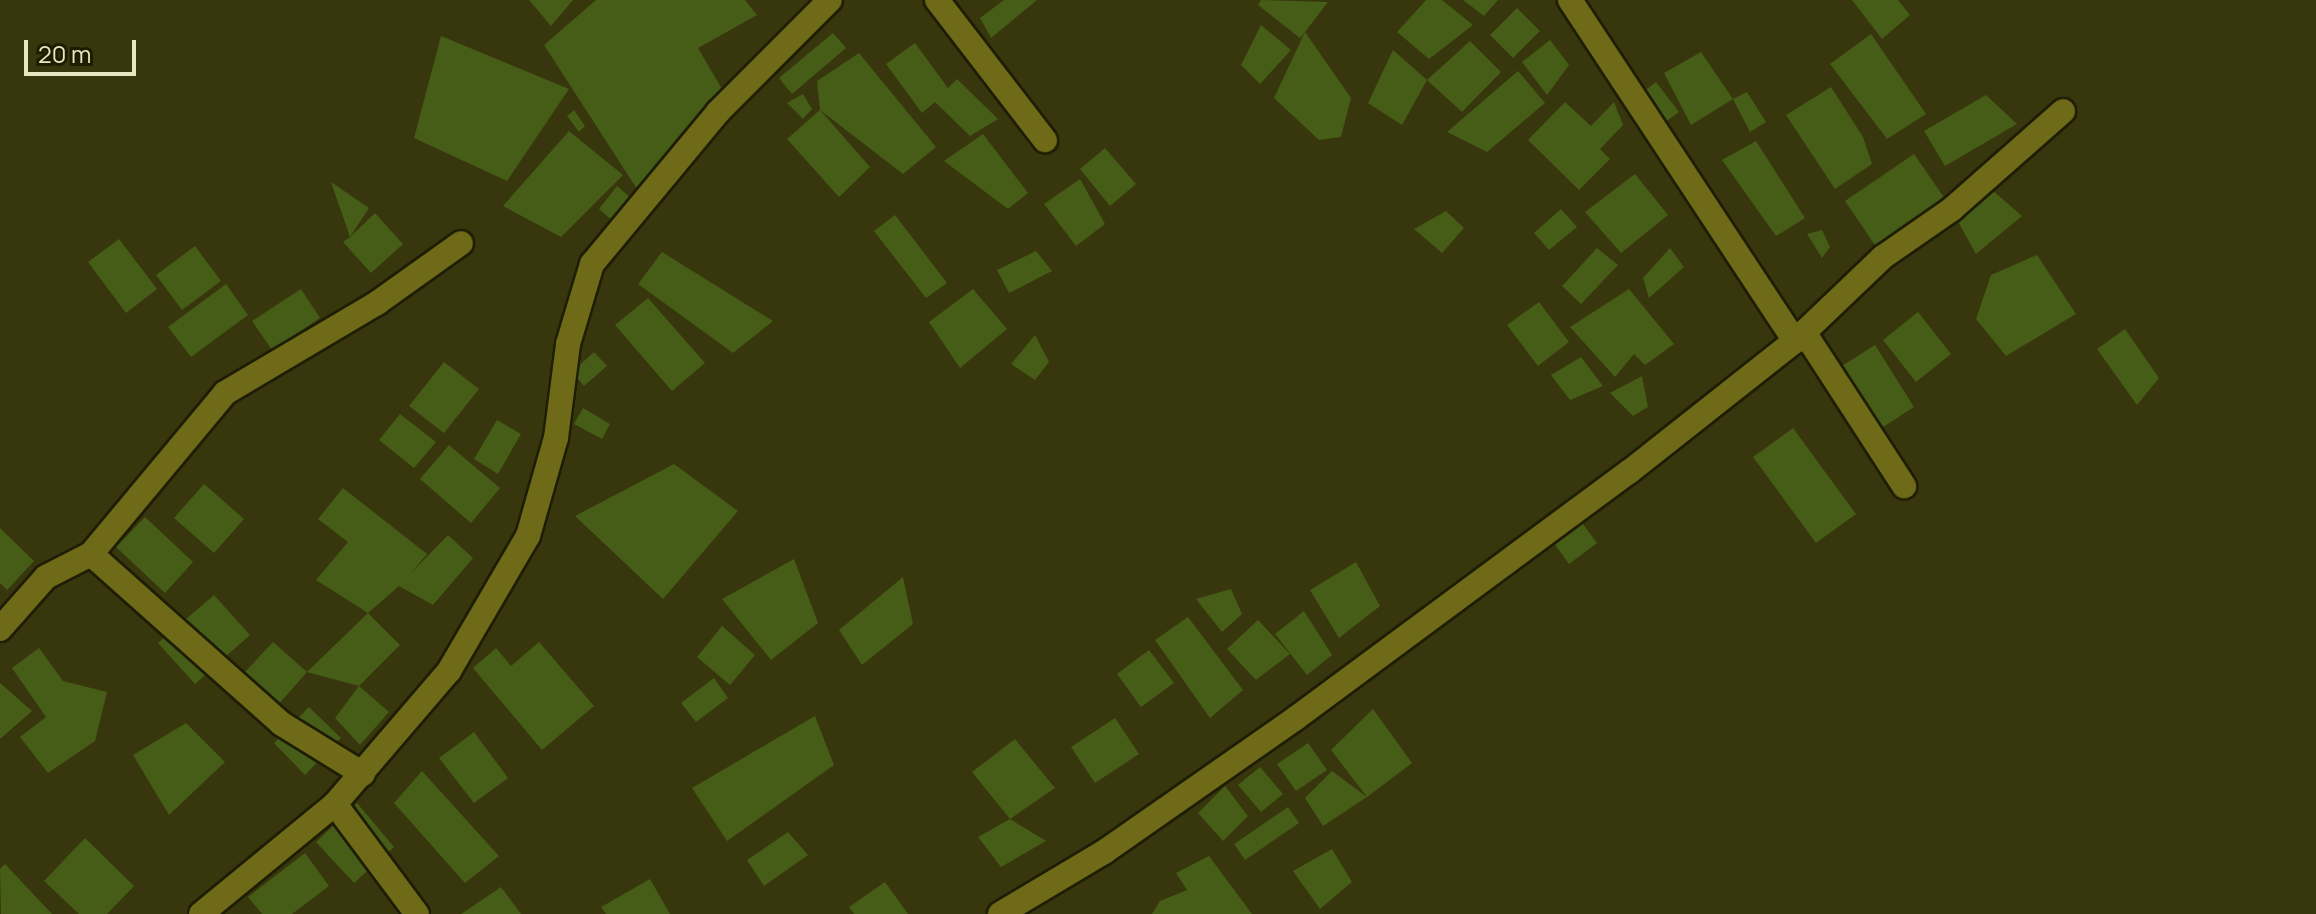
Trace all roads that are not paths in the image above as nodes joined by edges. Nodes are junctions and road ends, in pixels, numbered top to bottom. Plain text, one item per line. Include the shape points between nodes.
1 (830, 0) edge
2 (937, 0) edge
3 (1570, 0) edge
4 (2063, 111) dead end
5 (1045, 140) dead end
6 (461, 243) dead end
7 (1800, 336) junction
8 (1904, 486) dead end
9 (91, 554) junction
10 (0, 629) edge
11 (363, 774) junction
12 (335, 804) junction
13 (201, 914) edge
14 (417, 914) edge
15 (1000, 914) edge

1 - 11 street via 718,112 592,264 568,344 556,438 528,536 449,671
2 - 5 street
3 - 7 street
4 - 7 street via 1952,209 1883,257
6 - 9 street via 377,303 225,393
7 - 8 street
7 - 15 street via 1296,718 1104,852
9 - 10 street via 46,577
9 - 11 street via 282,724
11 - 12 street
12 - 13 street
12 - 14 street

